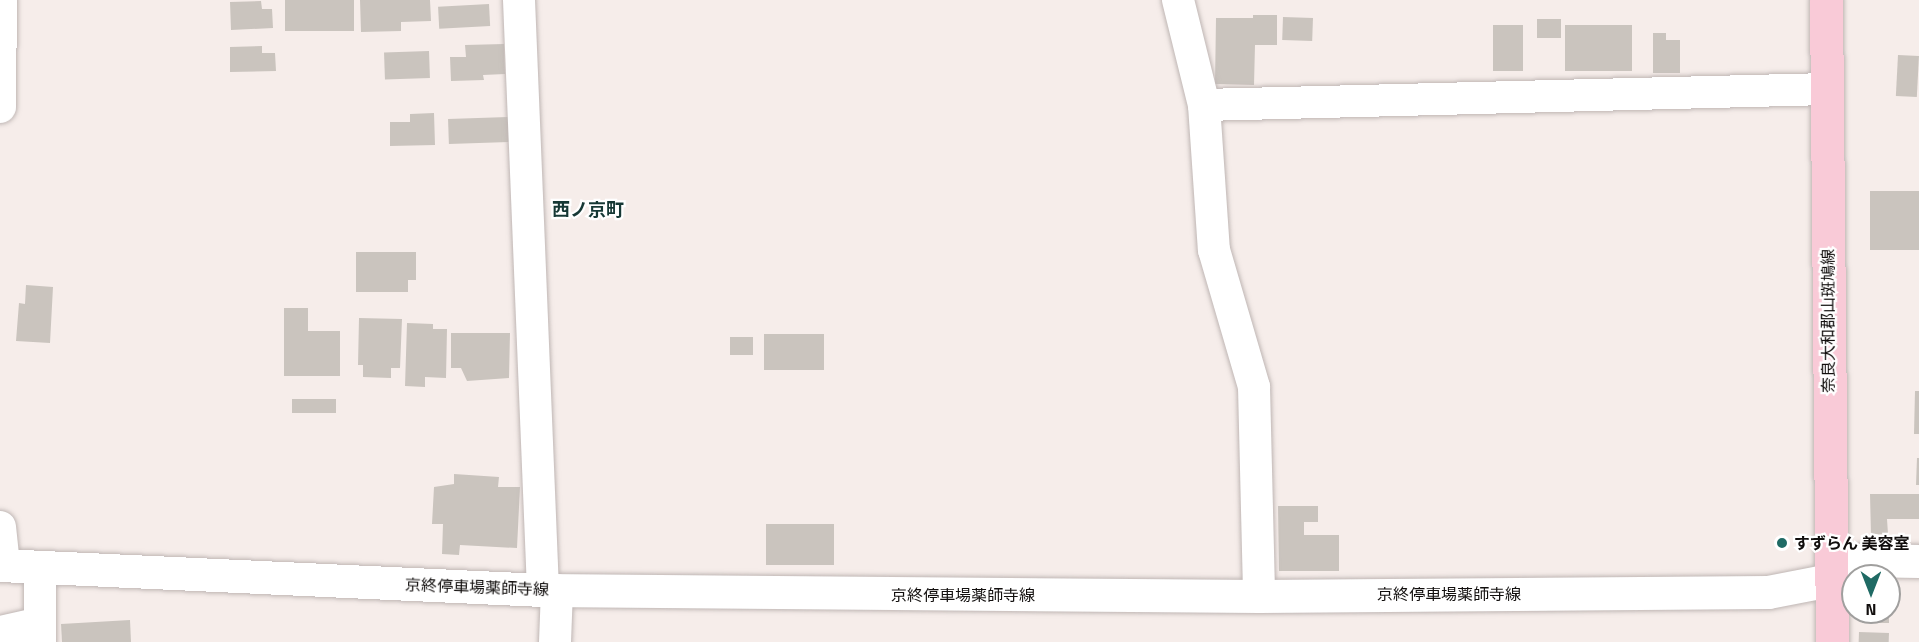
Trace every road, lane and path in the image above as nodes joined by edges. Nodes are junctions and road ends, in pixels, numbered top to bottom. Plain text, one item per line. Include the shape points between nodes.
1 (1, 0) edge
2 (519, 0) edge
3 (1178, 0) edge
4 (1826, 0) edge
5 (1827, 89) junction
6 (1, 91) edge
7 (1204, 105) junction
8 (0, 528) edge
9 (1919, 561) edge
10 (2, 566) edge
11 (40, 567) junction
12 (1830, 580) junction
13 (550, 590) junction
14 (1259, 596) junction
15 (0, 632) edge
16 (40, 633) edge
17 (555, 642) edge
18 (1832, 642) edge

1 - 6 street
2 - 13 street
3 - 7 street
4 - 5 main road, 奈良大和郡山斑鳩線
5 - 7 street
5 - 12 main road, 奈良大和郡山斑鳩線
7 - 14 street via 1214,250 1254,387
8 - 10 street
9 - 12 main road, 京終停車場薬師寺線 via 1860,560
10 - 11 main road, 京終停車場薬師寺線
11 - 13 main road, 京終停車場薬師寺線
11 - 16 street
12 - 14 main road, 京終停車場薬師寺線 via 1768,591
12 - 18 main road, 奈良大和郡山斑鳩線
13 - 14 main road, 京終停車場薬師寺線
13 - 17 street
15 - 16 street

